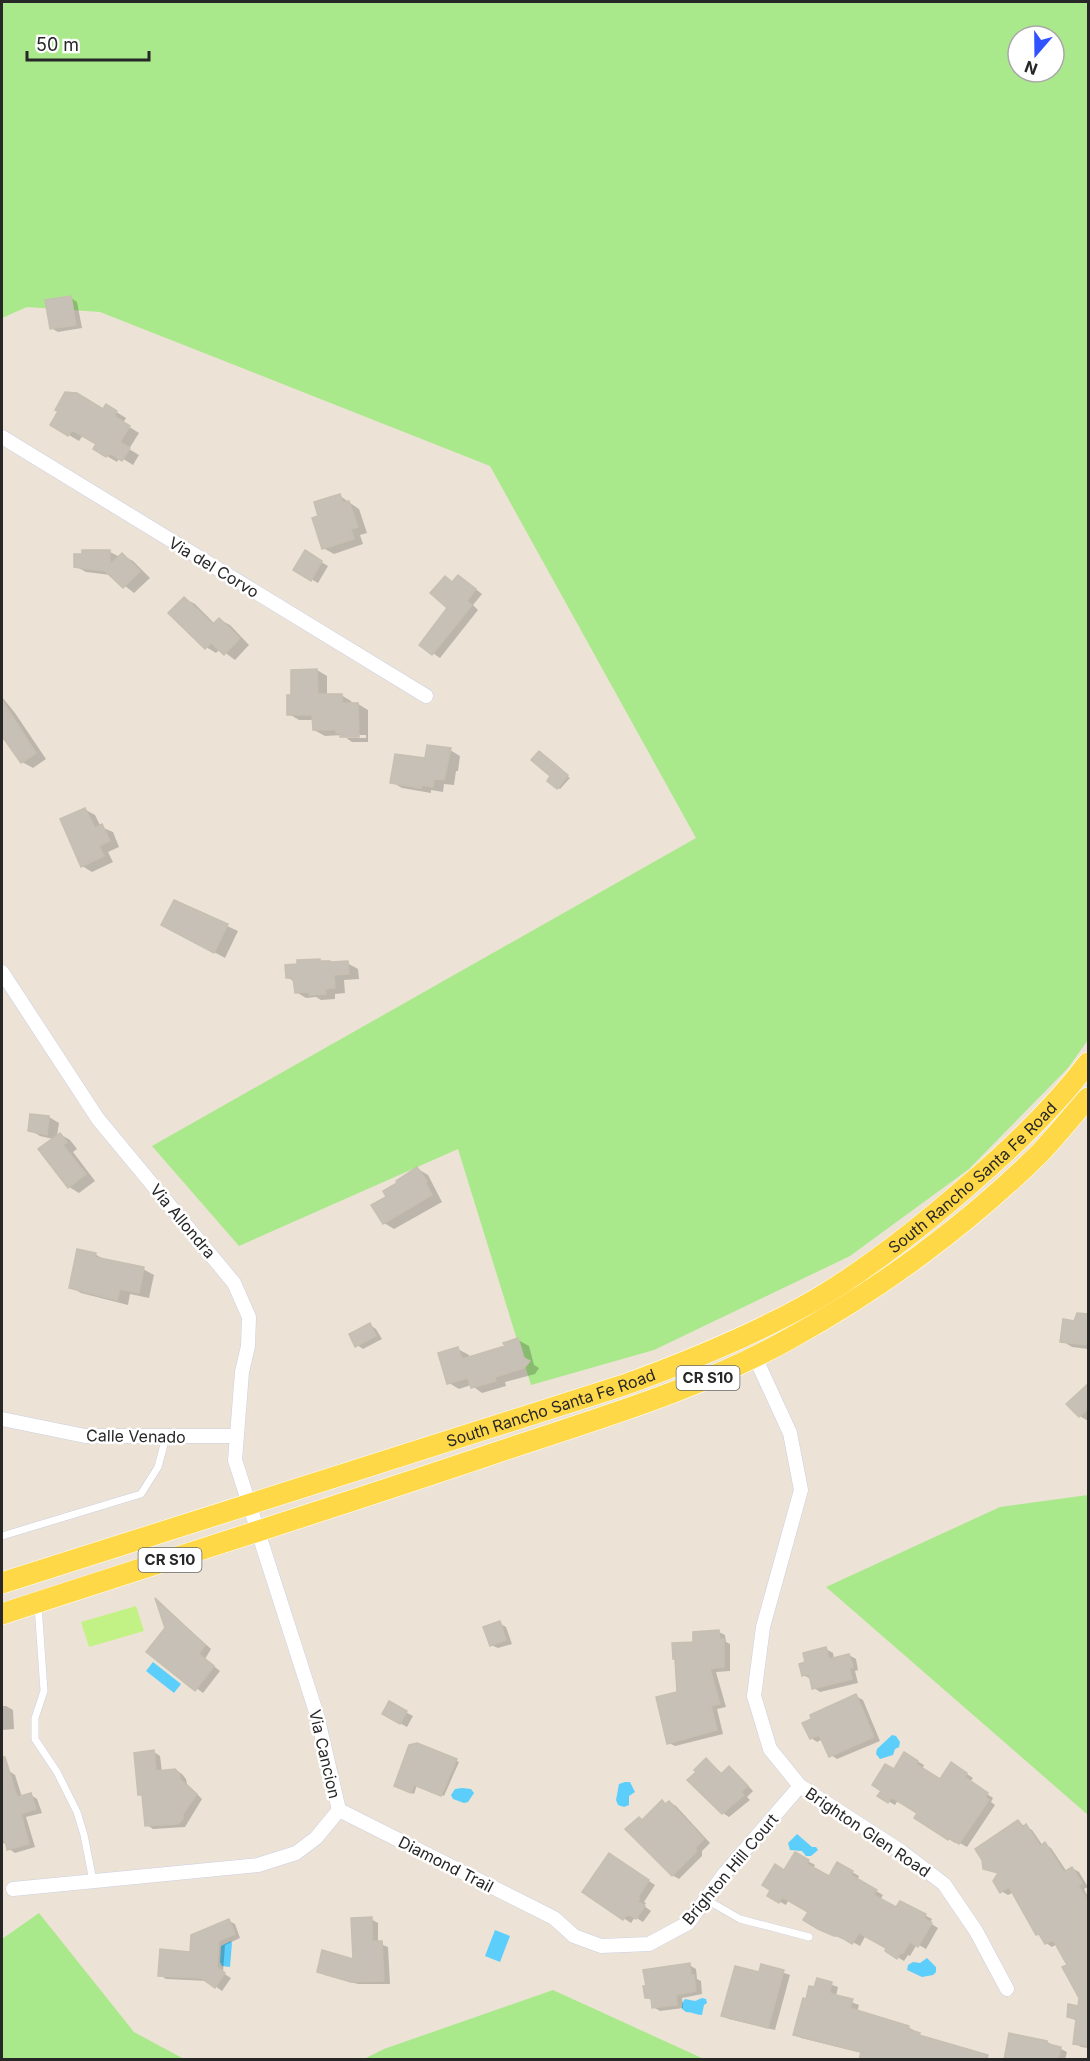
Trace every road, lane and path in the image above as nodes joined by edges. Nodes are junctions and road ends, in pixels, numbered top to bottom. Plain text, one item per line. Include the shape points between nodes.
1 (2, 437) edge
2 (426, 696) dead end
3 (2, 972) edge
4 (1089, 1063) edge
5 (1089, 1098) edge
6 (755, 1357) junction
7 (2, 1419) edge
8 (237, 1436) junction
9 (166, 1437) junction
10 (249, 1505) junction
11 (257, 1532) junction
12 (2, 1536) edge
13 (2, 1583) edge
14 (38, 1602) junction
15 (2, 1614) edge
16 (800, 1786) junction
17 (339, 1810) junction
18 (93, 1881) junction
19 (13, 1889) dead end
20 (707, 1900) junction
21 (554, 1918) joint
22 (808, 1937) dead end
23 (1007, 1989) dead end

1 - 2 street, Via del Corvo
3 - 8 street, Via Allondra via 98,1119 234,1284 249,1317
4 - 10 main road, South Rancho Santa Fe Road / CR S10 via 1018,1143 921,1226 815,1300 747,1336 624,1385
5 - 6 main road, South Rancho Santa Fe Road / CR S10 via 1041,1152 976,1211 893,1274 822,1321
6 - 11 main road, South Rancho Santa Fe Road / CR S10 via 669,1394
6 - 16 street, Brighton Glen Road via 790,1433 801,1490 763,1627 754,1696 770,1749
7 - 9 street, Calle Venado via 85,1436
8 - 9 street, Calle Venado
8 - 10 street, Via Allondra via 235,1460
9 - 12 lane via 158,1467 141,1494
10 - 11 street, Via Cancion
10 - 13 main road, South Rancho Santa Fe Road / CR S10
11 - 14 main road, South Rancho Santa Fe Road / CR S10
11 - 17 street, Via Cancion via 317,1715
14 - 15 main road, South Rancho Santa Fe Road / CR S10
14 - 18 lane via 44,1692 35,1718 35,1739 77,1812
16 - 20 street, Brighton Hill Court via 725,1873
16 - 23 street, Brighton Glen Road via 944,1884 976,1930
17 - 18 street, Via Cancion via 316,1838 296,1853 258,1865
17 - 21 street, Diamond Trail
18 - 19 street, Via Cancion
20 - 21 street, Brighton Hill Court via 688,1923 649,1944 601,1946 574,1936
20 - 22 lane via 740,1919

